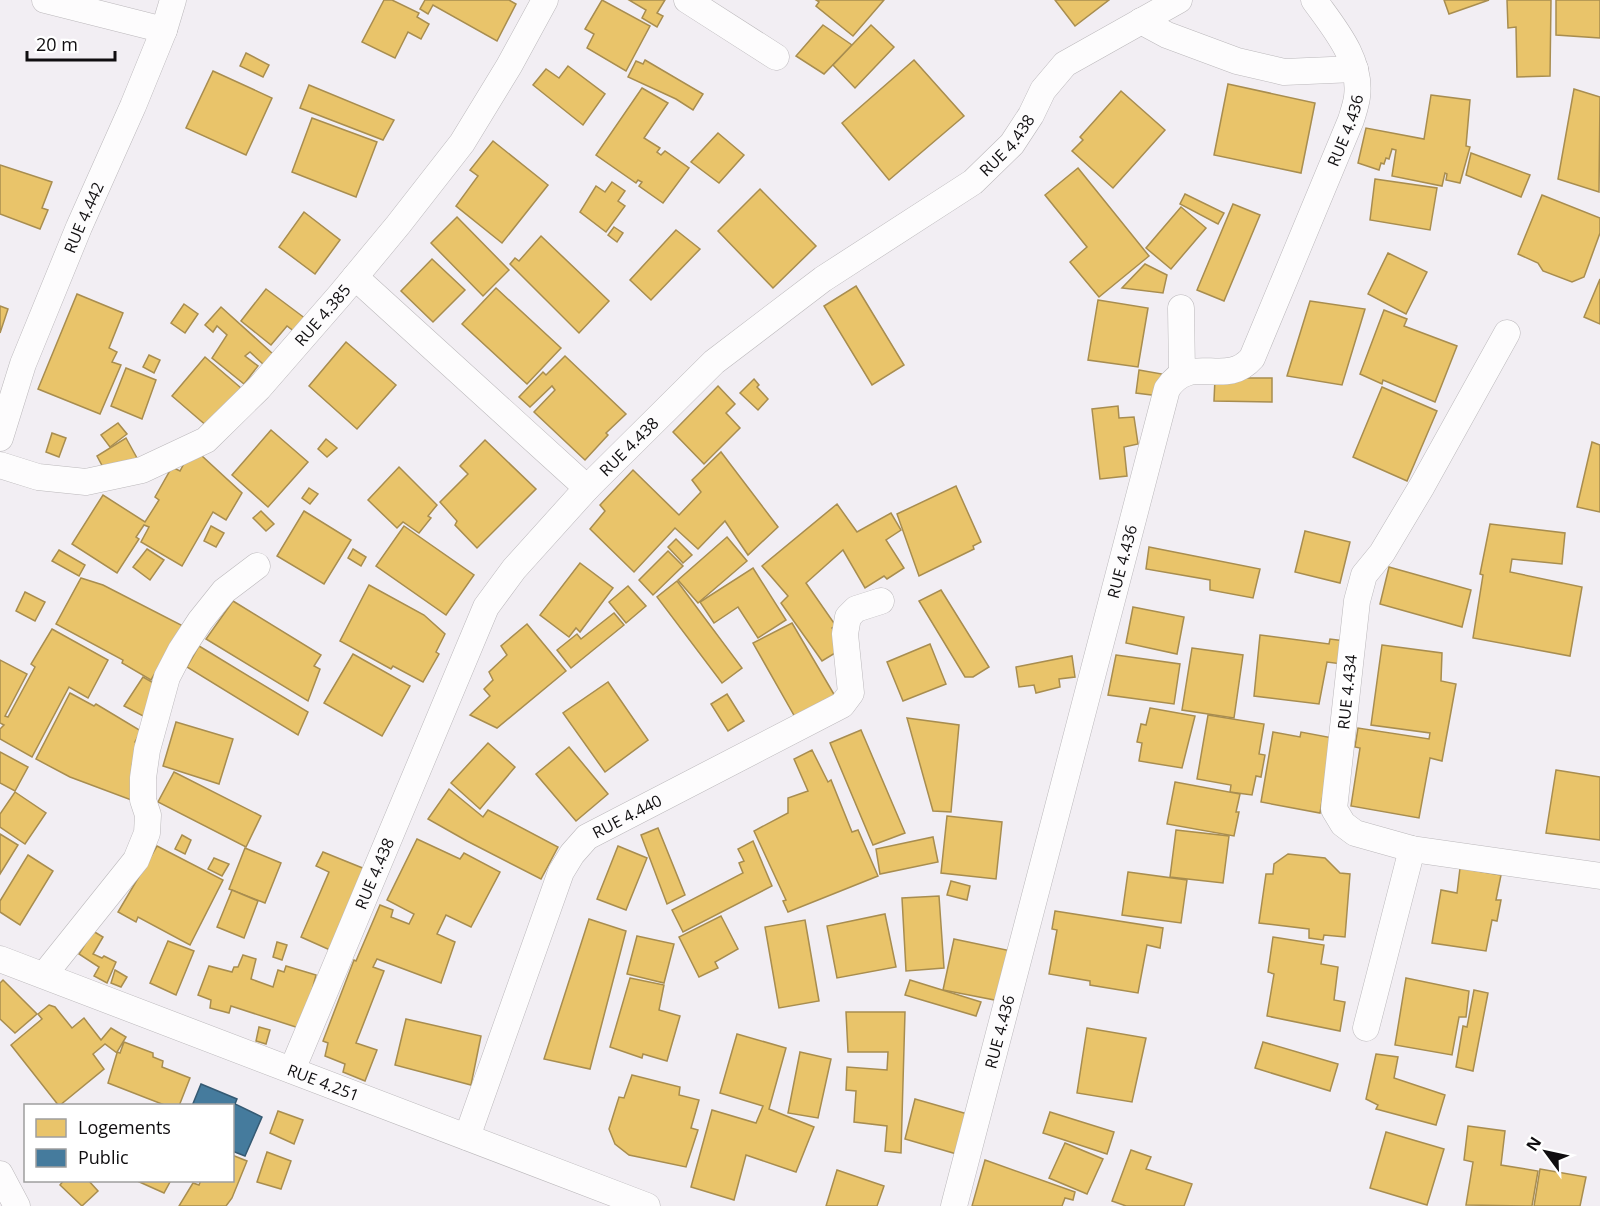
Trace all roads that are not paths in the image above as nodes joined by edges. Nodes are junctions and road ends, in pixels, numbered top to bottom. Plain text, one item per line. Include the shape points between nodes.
1 (45, 0) edge
2 (173, 0) edge
3 (545, 0) edge
4 (687, 0) edge
5 (1179, 0) edge
6 (1314, 0) edge
7 (1141, 21) junction
8 (164, 30) junction
9 (776, 57) dead end
10 (1356, 69) junction
11 (355, 277) junction
12 (1181, 308) dead end
13 (1507, 333) dead end
14 (1182, 373) junction
15 (0, 438) edge
16 (0, 465) edge
17 (587, 488) junction
18 (257, 566) dead end
19 (881, 601) dead end
20 (1412, 849) junction
21 (1600, 876) edge
22 (0, 959) edge
23 (44, 975) junction
24 (1366, 1028) dead end
25 (292, 1070) junction
26 (467, 1137) junction
27 (0, 1174) edge
28 (17, 1206) edge
29 (646, 1206) edge
30 (954, 1206) edge

1 - 8 street
2 - 8 street, RUE 4.442
3 - 11 street, RUE 4.385 via 462,143
4 - 9 street
5 - 7 street, RUE 4.438
6 - 10 street, RUE 4.436 via 1342,40
7 - 10 street via 1167,35 1238,61 1284,72
7 - 17 street, RUE 4.438 via 1065,64 1043,90 1012,144 973,182 823,279 714,362
8 - 15 street, RUE 4.442 via 27,353
10 - 14 street, RUE 4.436 via 1357,97 1351,120 1252,358 1235,371
11 - 16 street, RUE 4.385 via 259,388 206,440 142,470 86,482 38,477
11 - 17 street
12 - 14 street
13 - 20 street, RUE 4.434 via 1422,486 1382,553 1364,575 1357,601 1334,808 1354,833
14 - 30 street, RUE 4.436 via 1167,389
17 - 25 street, RUE 4.438 via 513,569 486,607
18 - 23 street via 224,591 200,621 167,676 147,750 143,801 148,815 147,833 136,860
19 - 26 street, RUE 4.440 via 856,609 848,617 845,634 851,693 842,705 587,837 572,854 561,872
20 - 21 street, RUE 4.434
20 - 24 street
22 - 23 street, RUE 4.251
23 - 25 street, RUE 4.251
25 - 26 street, RUE 4.251
26 - 29 street, RUE 4.251
27 - 28 street

